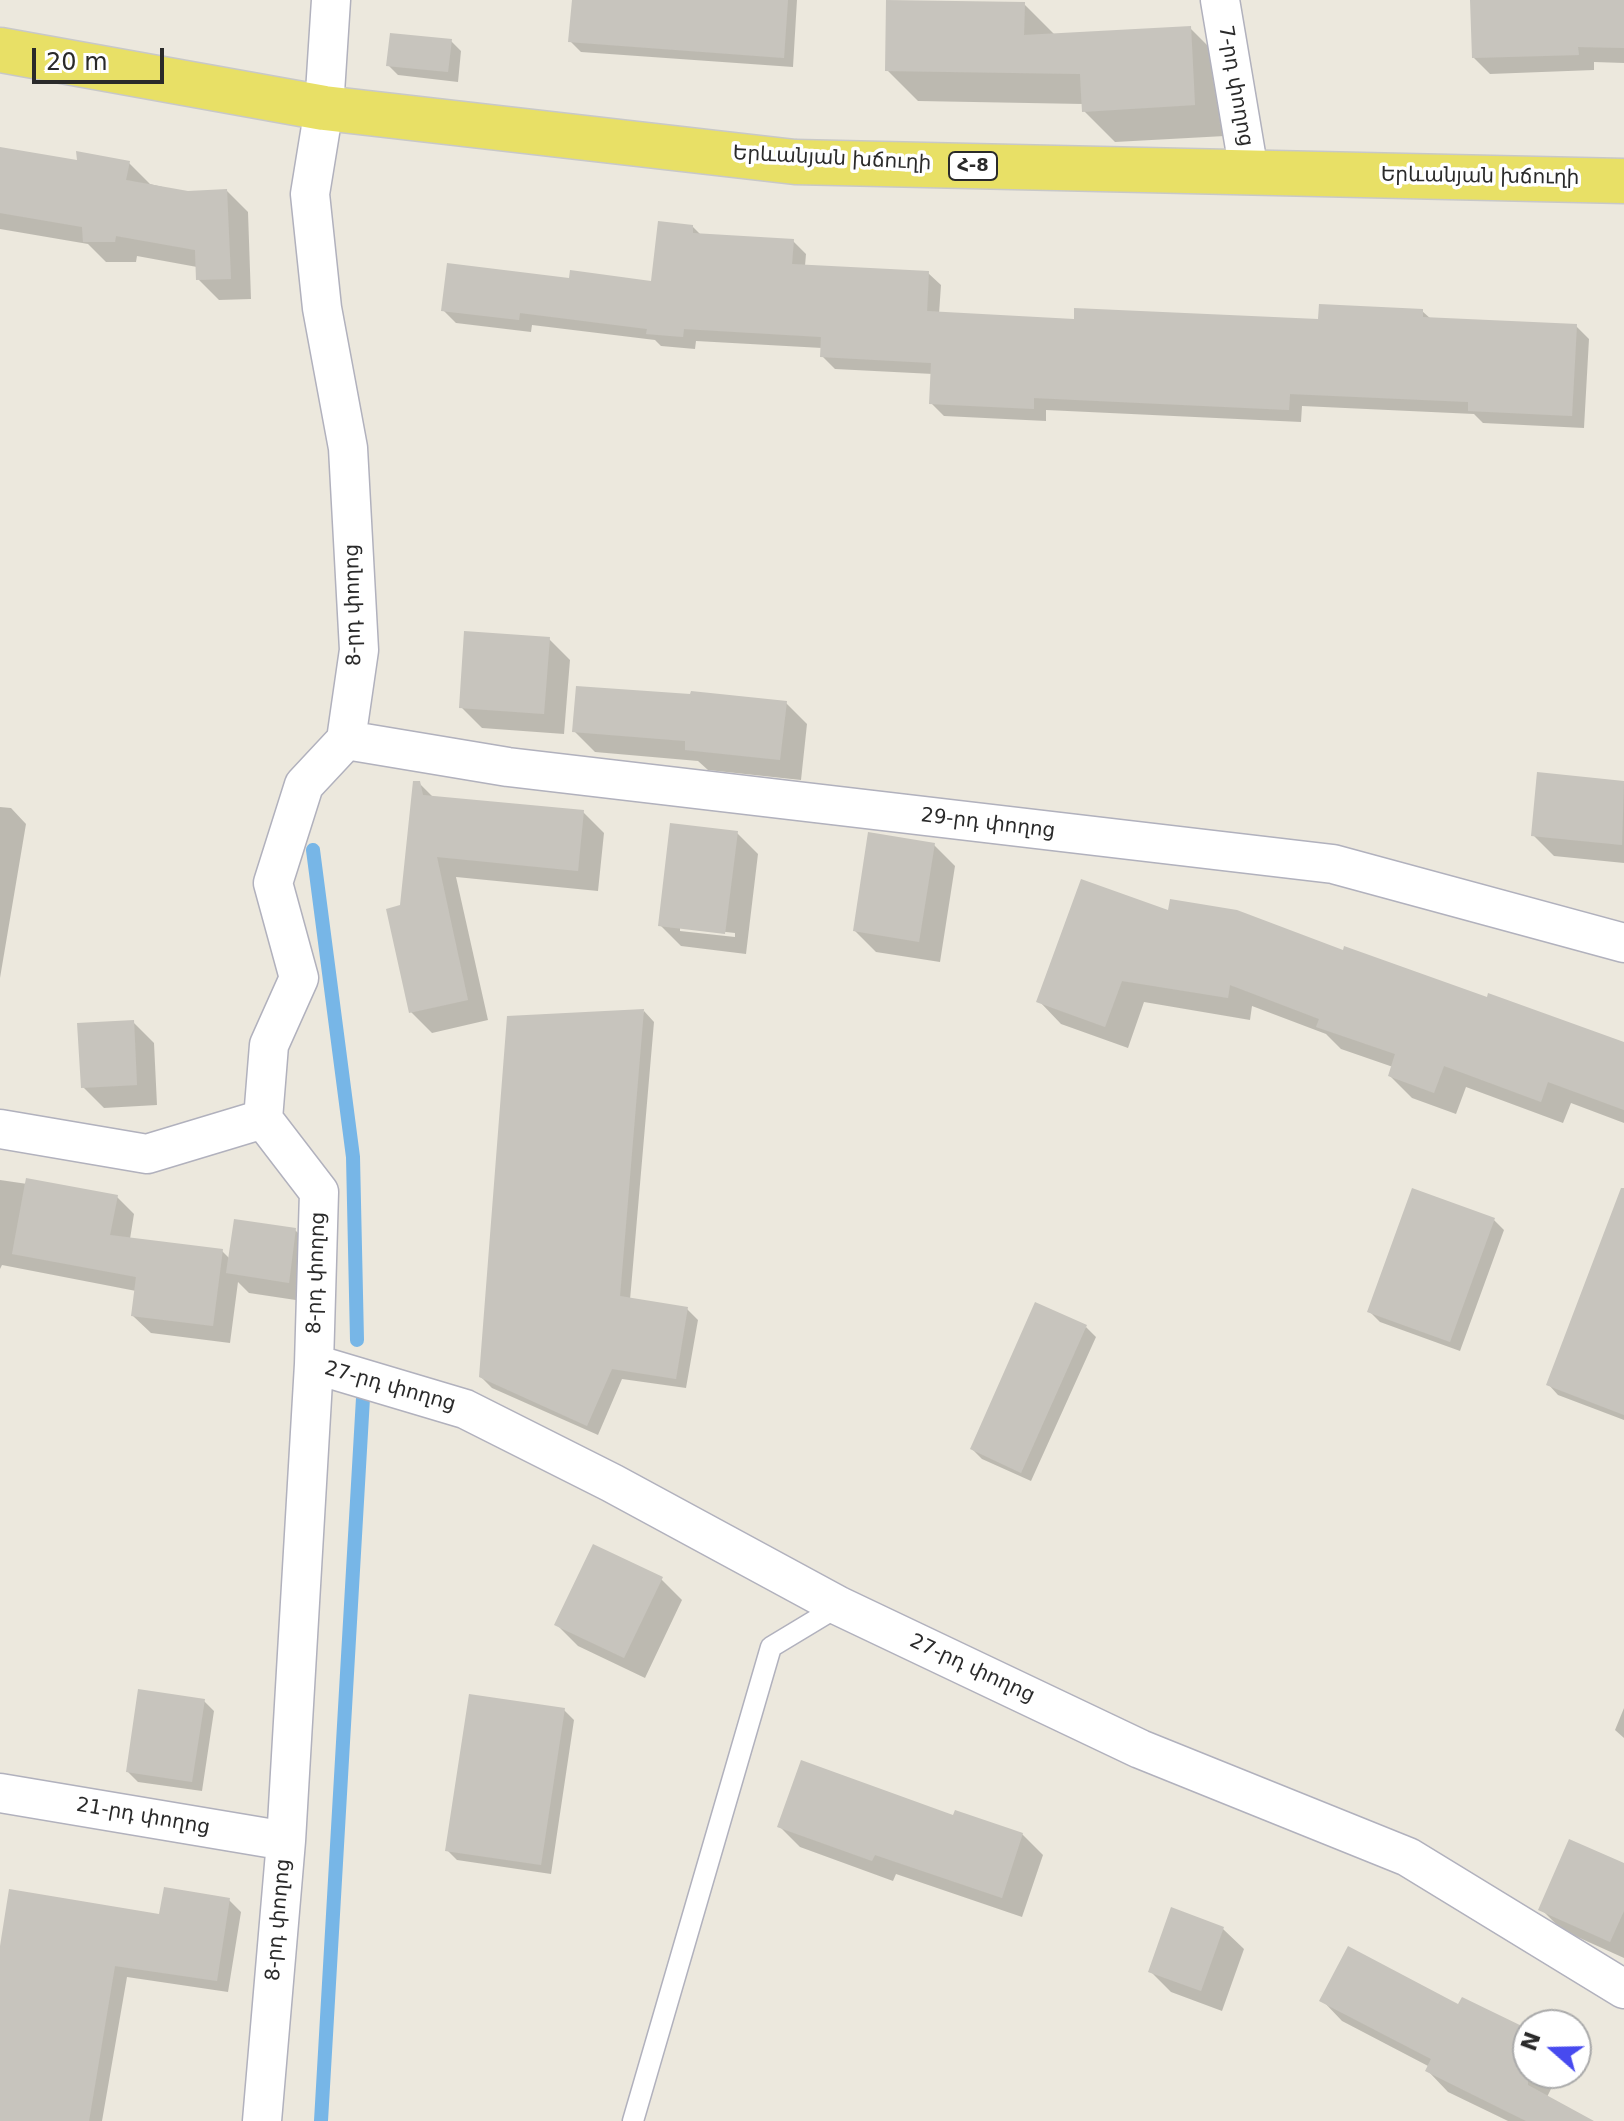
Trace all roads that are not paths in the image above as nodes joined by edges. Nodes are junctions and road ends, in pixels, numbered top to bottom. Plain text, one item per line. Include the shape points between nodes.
1 (331, 0) edge
2 (1220, 0) edge
3 (0, 50) edge
4 (324, 108) junction
5 (1249, 172) junction
6 (1624, 181) edge
7 (346, 740) junction
8 (1624, 943) edge
9 (263, 1119) junction
10 (0, 1129) edge
11 (314, 1364) junction
12 (839, 1606) junction
13 (0, 1793) edge
14 (286, 1841) junction
15 (1624, 1989) edge
16 (262, 2121) edge
17 (633, 2121) edge

1 - 4 street, 8-րդ փողոց
2 - 5 street, 7-րդ փողոց
3 - 4 main road, Երևանյան խճուղի / Հ-8
4 - 5 main road, Երևանյան խճուղի / Հ-8 via 795,162
4 - 7 street, 8-րդ փողոց via 310,194 322,308 349,464 359,650
5 - 6 main road, Երևանյան խճուղի / Հ-8
7 - 8 street, 29-րդ փողոց via 524,769 1333,864
7 - 9 street via 304,785 273,883 299,978 269,1045
9 - 10 street via 147,1154
9 - 11 street, 8-րդ փողոց via 319,1192
11 - 12 street, 27-րդ փողոց via 465,1409
11 - 14 street, 8-րդ փողոց
12 - 15 street, 27-րդ փողոց via 1140,1749 1408,1857
12 - 17 lane via 771,1647
13 - 14 street, 21-րդ փողոց
14 - 16 street, 8-րդ փողոց

